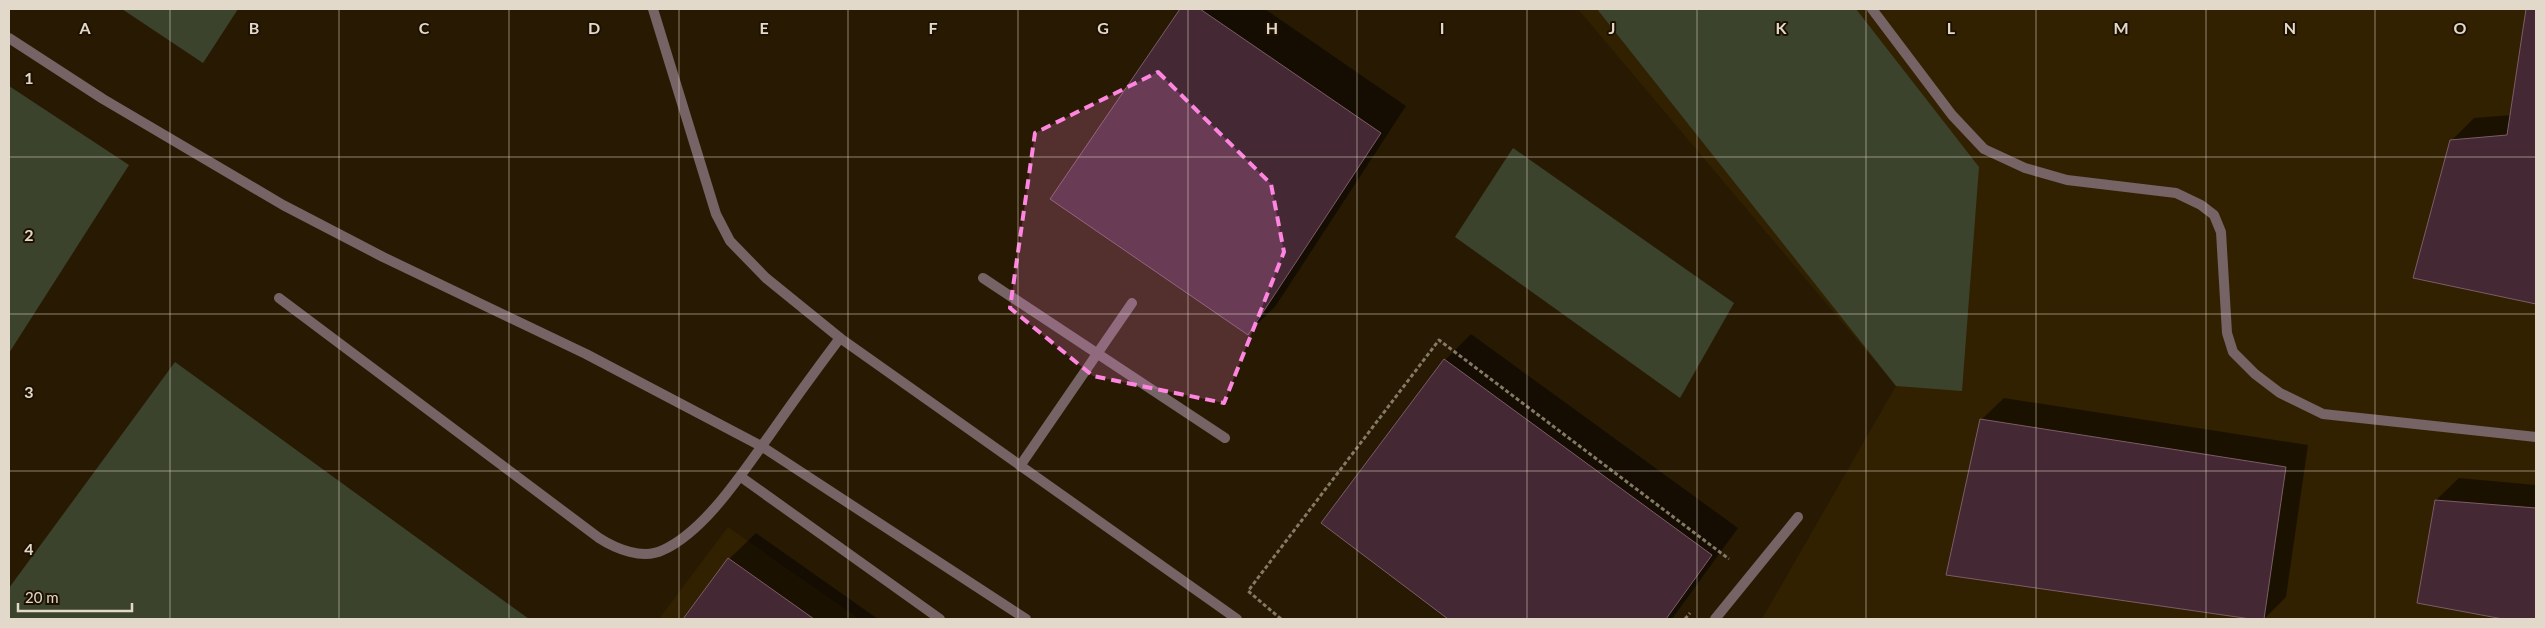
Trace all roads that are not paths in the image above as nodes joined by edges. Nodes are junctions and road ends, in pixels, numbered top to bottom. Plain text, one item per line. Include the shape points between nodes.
1 (653, 9) edge
2 (1872, 9) edge
3 (1883, 9) edge
4 (1882, 22) junction
5 (9, 38) edge
6 (983, 278) dead end
7 (279, 298) dead end
8 (1132, 303) dead end
9 (840, 338) junction
10 (1097, 354) junction
11 (2536, 437) edge
12 (1224, 438) dead end
13 (762, 446) junction
14 (1020, 466) junction
15 (741, 477) junction
16 (1798, 517) dead end
17 (940, 619) edge
18 (1026, 619) edge
19 (1237, 619) edge
20 (1715, 619) edge

1 - 9 lane via 716,214 730,241 766,278
2 - 4 lane
3 - 4 lane
4 - 11 lane via 1952,115 1984,149 2025,168 2067,180 2176,194 2214,215 2221,232 2227,333 2233,352 2280,393 2323,414
5 - 13 lane via 283,205 383,257 586,354
6 - 10 lane
7 - 15 lane via 616,549 643,553 663,551 695,528
8 - 10 lane
9 - 13 lane
9 - 14 lane
10 - 12 lane
10 - 14 lane
13 - 15 lane
13 - 18 lane
14 - 19 lane
15 - 17 lane
16 - 20 lane

